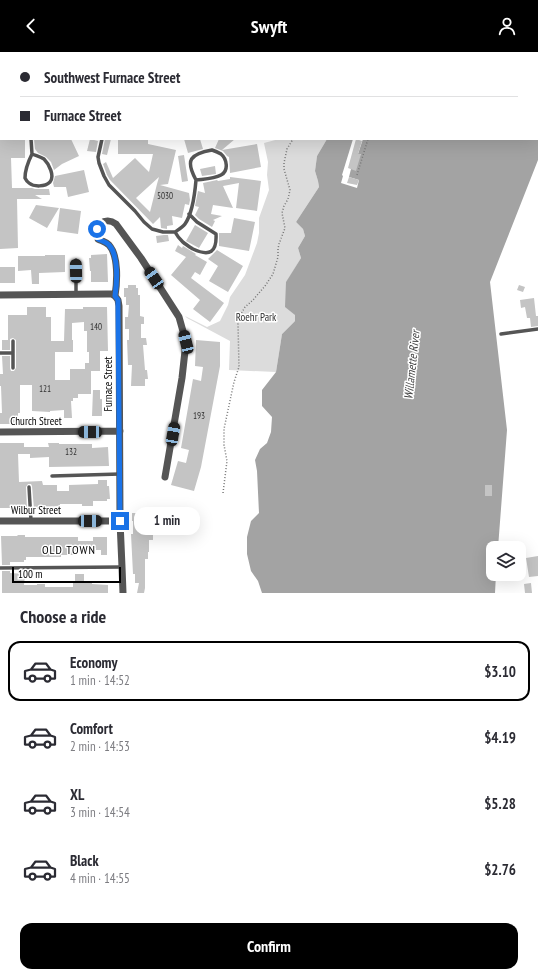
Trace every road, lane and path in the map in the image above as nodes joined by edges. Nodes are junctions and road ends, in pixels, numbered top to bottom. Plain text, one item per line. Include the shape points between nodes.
1 (31, 140) edge
2 (102, 140) edge
3 (292, 140) edge
4 (368, 140) edge
5 (32, 154) junction
6 (357, 175) dead end
7 (196, 180) junction
8 (189, 214) junction
9 (175, 232) junction
10 (76, 260) dead end
11 (76, 294) junction
12 (0, 295) edge
13 (115, 296) junction
14 (538, 329) edge
15 (501, 334) dead end
16 (13, 341) dead end
17 (0, 353) edge
18 (13, 353) junction
19 (14, 368) dead end
20 (120, 431) junction
21 (0, 432) edge
22 (120, 474) junction
23 (52, 476) dead end
24 (165, 477) dead end
25 (29, 487) dead end
26 (223, 493) dead end
27 (31, 521) junction
28 (120, 521) junction
29 (0, 522) edge
30 (122, 567) junction
31 (0, 568) edge
32 (122, 593) edge

1 - 5 lane
2 - 9 lane via 98,157 109,185 152,229
3 - 26 path via 284,163 290,190 282,213 286,228 279,244 273,274 245,307 238,324 239,367 224,429 227,461
4 - 6 path
5 - 5 lane via 44,160 51,169 52,178 45,185 31,184 25,178
7 - 7 lane via 215,177 225,172 227,165 222,155 212,150 193,156 190,165
7 - 8 lane
8 - 9 lane via 185,224
8 - 9 lane via 216,234 216,243 211,251 201,253 184,244
10 - 11 lane
11 - 12 street
11 - 13 street
13 - 20 street, Furnace Street via 118,300
13 - 24 street, Furnace Street via 117,285 114,254 108,244 98,239 96,232 101,223 108,221 116,224 160,287 179,317 186,342
14 - 15 lane
16 - 18 lane
17 - 18 lane
18 - 19 lane
20 - 21 street, Church Street
20 - 22 street, Furnace Street
22 - 23 lane
22 - 28 street, Furnace Street
25 - 27 lane
27 - 28 street, Wilbur Street
27 - 29 street, Wilbur Street
28 - 30 street, Furnace Street
30 - 31 lane
30 - 32 street, Furnace Street

